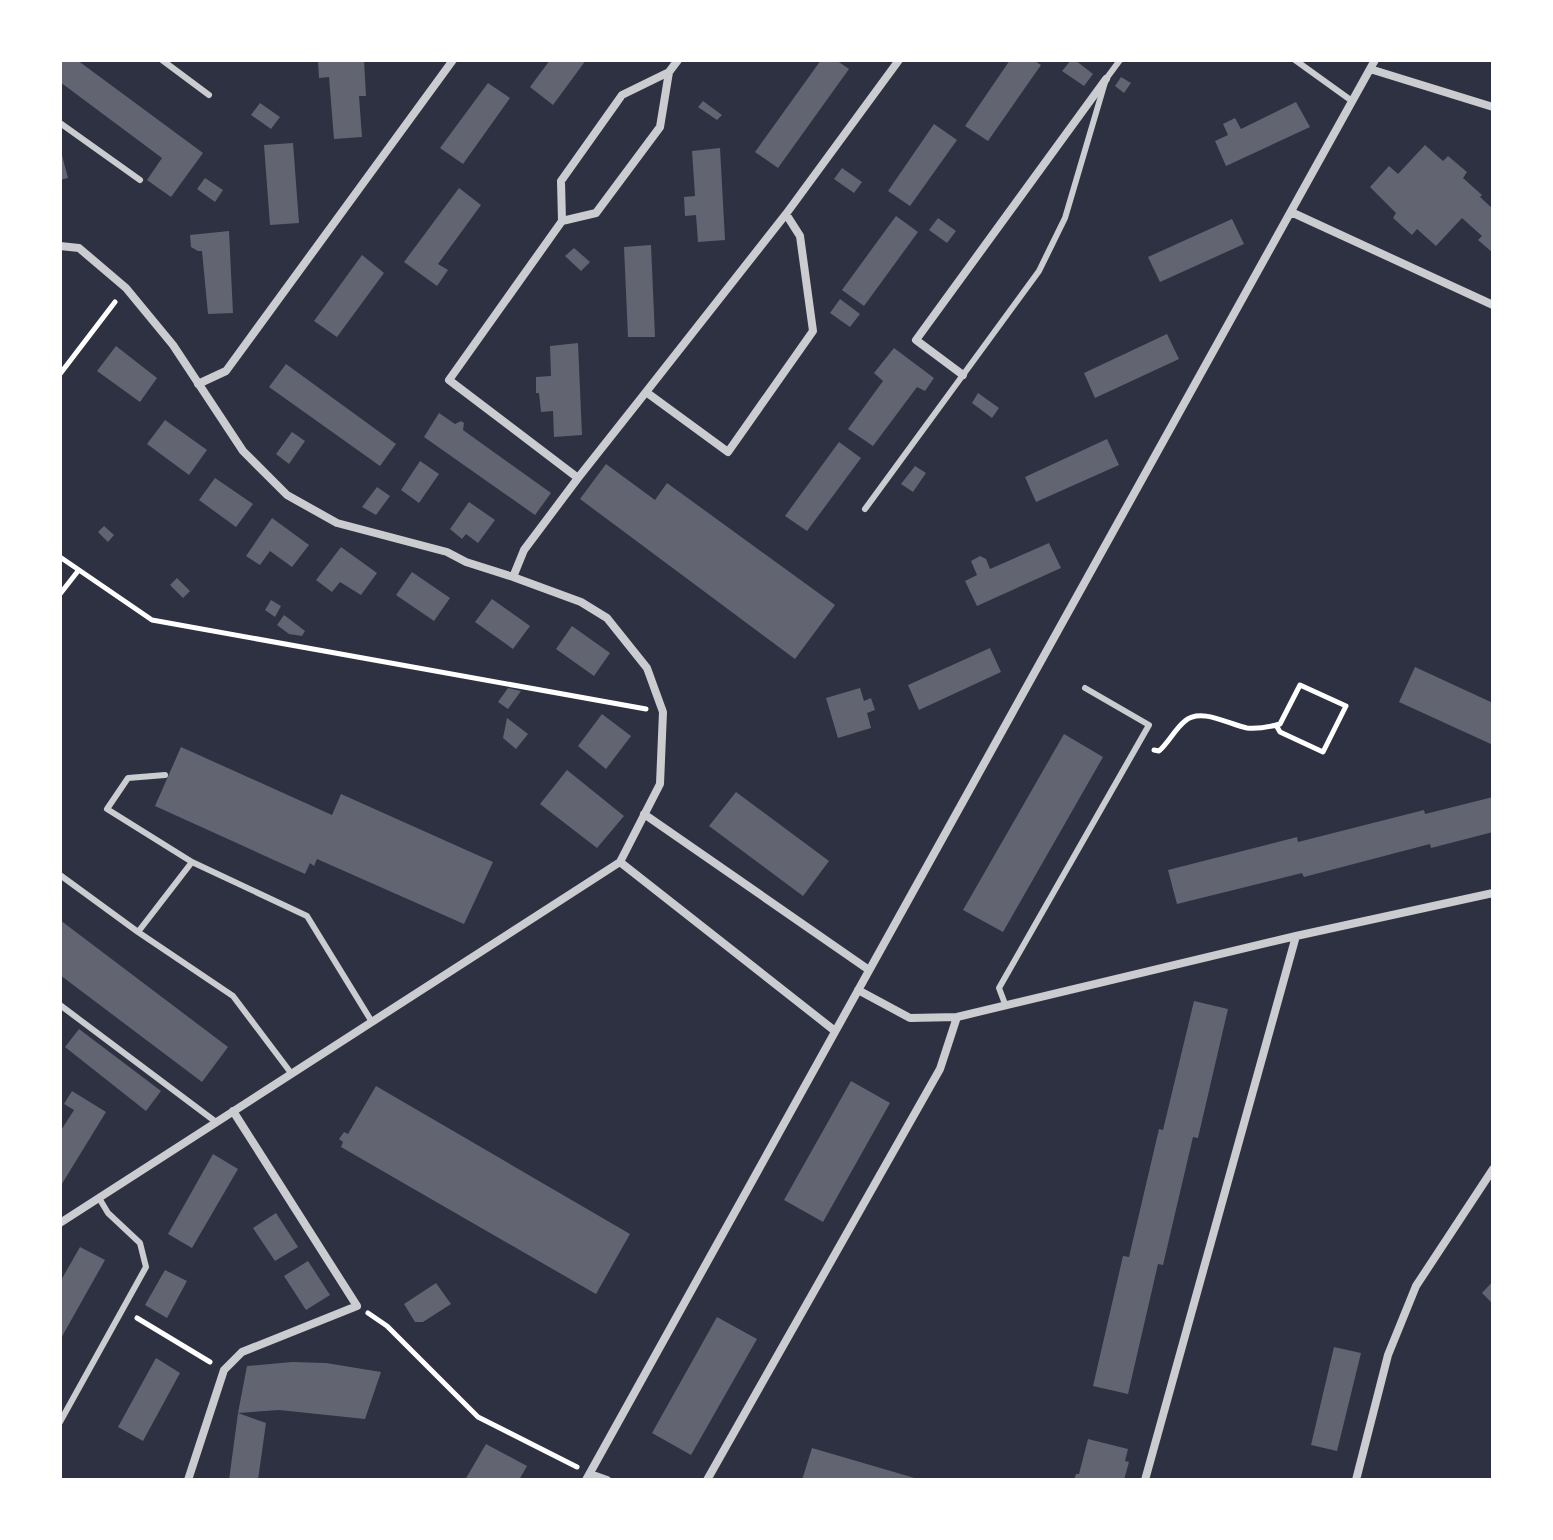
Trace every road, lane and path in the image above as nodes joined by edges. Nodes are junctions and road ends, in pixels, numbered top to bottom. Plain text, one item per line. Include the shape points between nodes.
1 (162, 60) edge
2 (453, 60) edge
3 (678, 60) edge
4 (899, 60) edge
5 (1120, 60) edge
6 (1295, 60) edge
7 (1372, 64) edge
8 (669, 72) junction
9 (1106, 79) junction
10 (209, 95) dead end
11 (1352, 101) junction
12 (1493, 107) edge
13 (60, 123) edge
14 (140, 180) dead end
15 (1291, 212) junction
16 (786, 214) junction
17 (562, 221) junction
18 (60, 246) edge
19 (126, 288) junction
20 (1493, 305) edge
21 (60, 374) edge
22 (963, 375) junction
23 (198, 384) junction
24 (646, 392) junction
25 (578, 478) junction
26 (865, 509) dead end
27 (60, 557) edge
28 (78, 571) junction
29 (513, 577) junction
30 (60, 594) edge
31 (1085, 688) dead end
32 (663, 712) junction
33 (1276, 725) junction
34 (1138, 743) junction
35 (165, 775) dead end
36 (644, 814) junction
37 (192, 862) junction
38 (620, 862) junction
39 (60, 875) edge
40 (1493, 893) edge
41 (138, 932) junction
42 (1296, 936) junction
43 (869, 970) junction
44 (858, 990) junction
45 (1005, 1004) junction
46 (60, 1005) edge
47 (957, 1017) junction
48 (372, 1022) junction
49 (835, 1031) junction
50 (291, 1073) junction
51 (233, 1111) junction
52 (216, 1122) junction
53 (1493, 1169) edge
54 (99, 1198) junction
55 (60, 1223) edge
56 (122, 1309) junction
57 (387, 1326) dead end
58 (224, 1370) junction
59 (60, 1422) edge
60 (570, 1463) dead end
61 (588, 1477) edge
62 (188, 1480) edge
63 (607, 1480) edge
64 (707, 1480) edge
65 (1145, 1480) edge
66 (1356, 1480) edge

1 - 10 lane
2 - 23 street via 226,371
3 - 8 street
4 - 16 street
5 - 9 lane
6 - 11 lane
7 - 11 street
7 - 12 street
8 - 17 street via 622,95 561,181
8 - 17 street via 660,127 596,213
9 - 22 lane via 1065,218 1039,271
9 - 22 street via 916,340
11 - 15 street
13 - 14 lane
15 - 20 street
15 - 43 street
16 - 24 street
16 - 24 street via 800,236 813,331 728,452
17 - 25 street via 449,380
18 - 19 street via 79,248
19 - 21 path
19 - 23 street
22 - 26 lane
23 - 29 street via 243,451 287,495 337,523 447,552
24 - 25 street
25 - 29 street via 524,550
27 - 28 path
28 - 30 path
28 - 32 path via 152,620
29 - 32 street via 581,602 607,618 647,668
31 - 34 lane via 1149,725
32 - 36 street via 660,784
33 - 33 path via 1300,685 1346,706 1323,752 1280,732
33 - 34 path via 1248,728 1198,716 1184,721 1159,751
34 - 45 lane via 999,988
35 - 37 lane via 128,778 107,809
36 - 38 street
36 - 43 street
37 - 41 lane
37 - 48 lane via 307,916
38 - 48 street
38 - 49 street
39 - 41 lane
40 - 42 street
41 - 50 lane via 233,996
42 - 45 street
42 - 65 street
43 - 44 street
44 - 47 street via 910,1018
44 - 49 street
45 - 47 street
46 - 52 lane
47 - 64 street via 940,1069
48 - 50 street
49 - 61 street
50 - 51 street
51 - 52 street
51 - 58 street via 357,1306 242,1352
52 - 54 street
53 - 66 street via 1416,1286 1388,1355
54 - 55 street
54 - 56 lane via 140,1243 146,1267
56 - 58 path
56 - 59 lane
57 - 60 path via 478,1417
58 - 62 street
61 - 63 street

